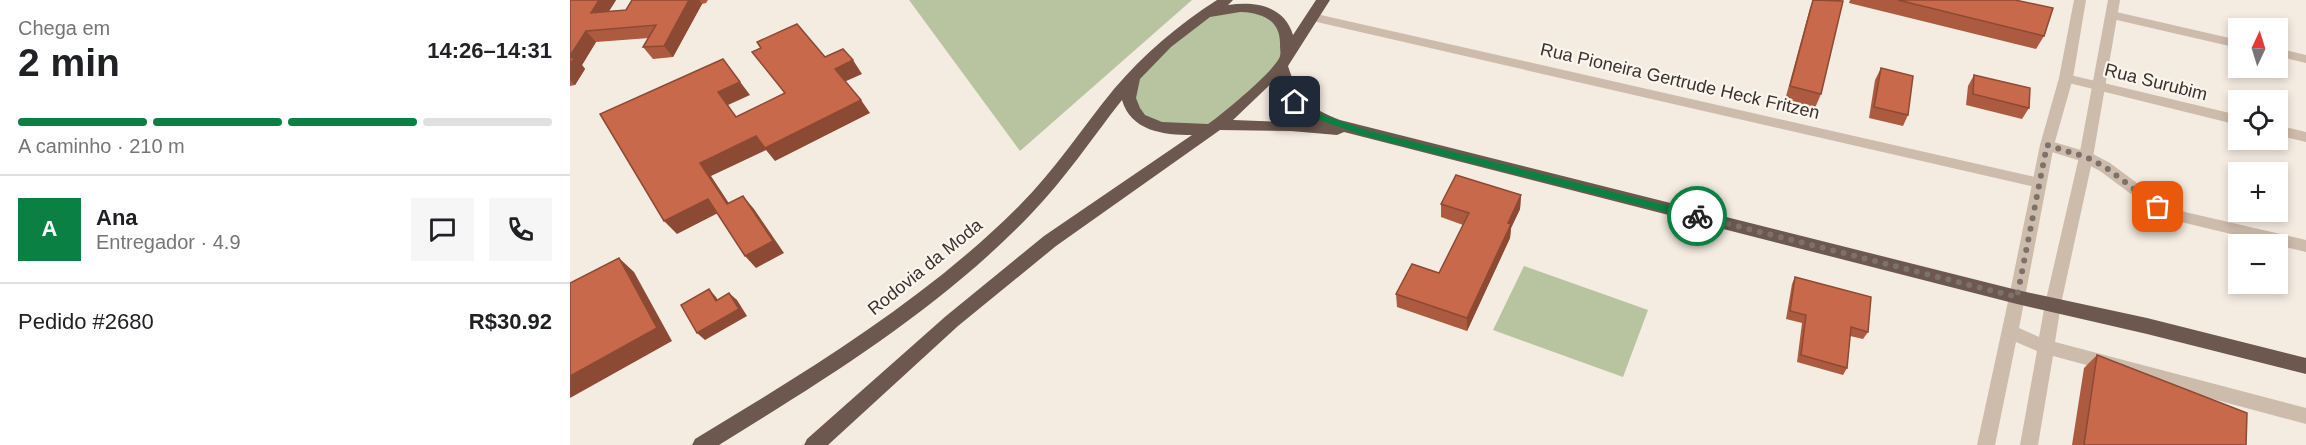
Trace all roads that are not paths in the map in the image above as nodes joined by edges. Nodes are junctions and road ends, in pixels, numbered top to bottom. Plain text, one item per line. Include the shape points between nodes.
1 (1226, 0) edge
2 (1323, 0) edge
3 (2080, 0) edge
4 (2114, 0) edge
5 (2112, 15) junction
6 (1312, 17) junction
7 (1197, 18) junction
8 (2228, 42) edge
9 (2288, 55) edge
10 (2306, 59) edge
11 (1284, 61) junction
12 (1134, 76) junction
13 (2066, 78) junction
14 (2098, 86) junction
15 (2228, 118) edge
16 (1214, 127) junction
17 (1365, 133) junction
18 (2288, 133) edge
19 (2306, 137) edge
20 (2047, 145) junction
21 (2086, 157) junction
22 (2039, 183) junction
23 (2306, 246) edge
24 (2017, 297) junction
25 (2053, 304) junction
26 (2011, 332) junction
27 (2046, 346) junction
28 (2306, 366) edge
29 (2306, 416) edge
30 (702, 445) edge
31 (814, 445) edge
32 (1986, 445) edge
33 (2029, 445) edge

1 - 7 highway
2 - 6 highway
3 - 13 street
4 - 5 street
5 - 8 street
5 - 14 street
6 - 11 highway
6 - 22 street, Rua Pioneira Gertrude Heck Fritzen
7 - 11 highway via 1242,7 1275,15 1285,24 1289,40
7 - 12 highway
9 - 10 street
11 - 16 highway via 1244,103
11 - 17 highway via 1285,87 1295,102 1311,114
12 - 16 highway via 1128,97 1142,120 1164,128
12 - 30 highway, Rodovia da Moda via 1026,209 956,272 854,348
13 - 14 street, Rua Surubim
13 - 20 street
14 - 15 street, Rua Surubim
14 - 21 street
16 - 17 highway via 1291,126
16 - 31 highway via 1050,241 952,321
17 - 24 highway
18 - 19 street
20 - 21 street
20 - 22 street
21 - 23 street via 2158,207 2182,217
21 - 25 street
22 - 24 street
24 - 25 highway
24 - 26 street
25 - 27 street
25 - 28 highway
26 - 27 street
26 - 32 street
27 - 29 street
27 - 33 street

